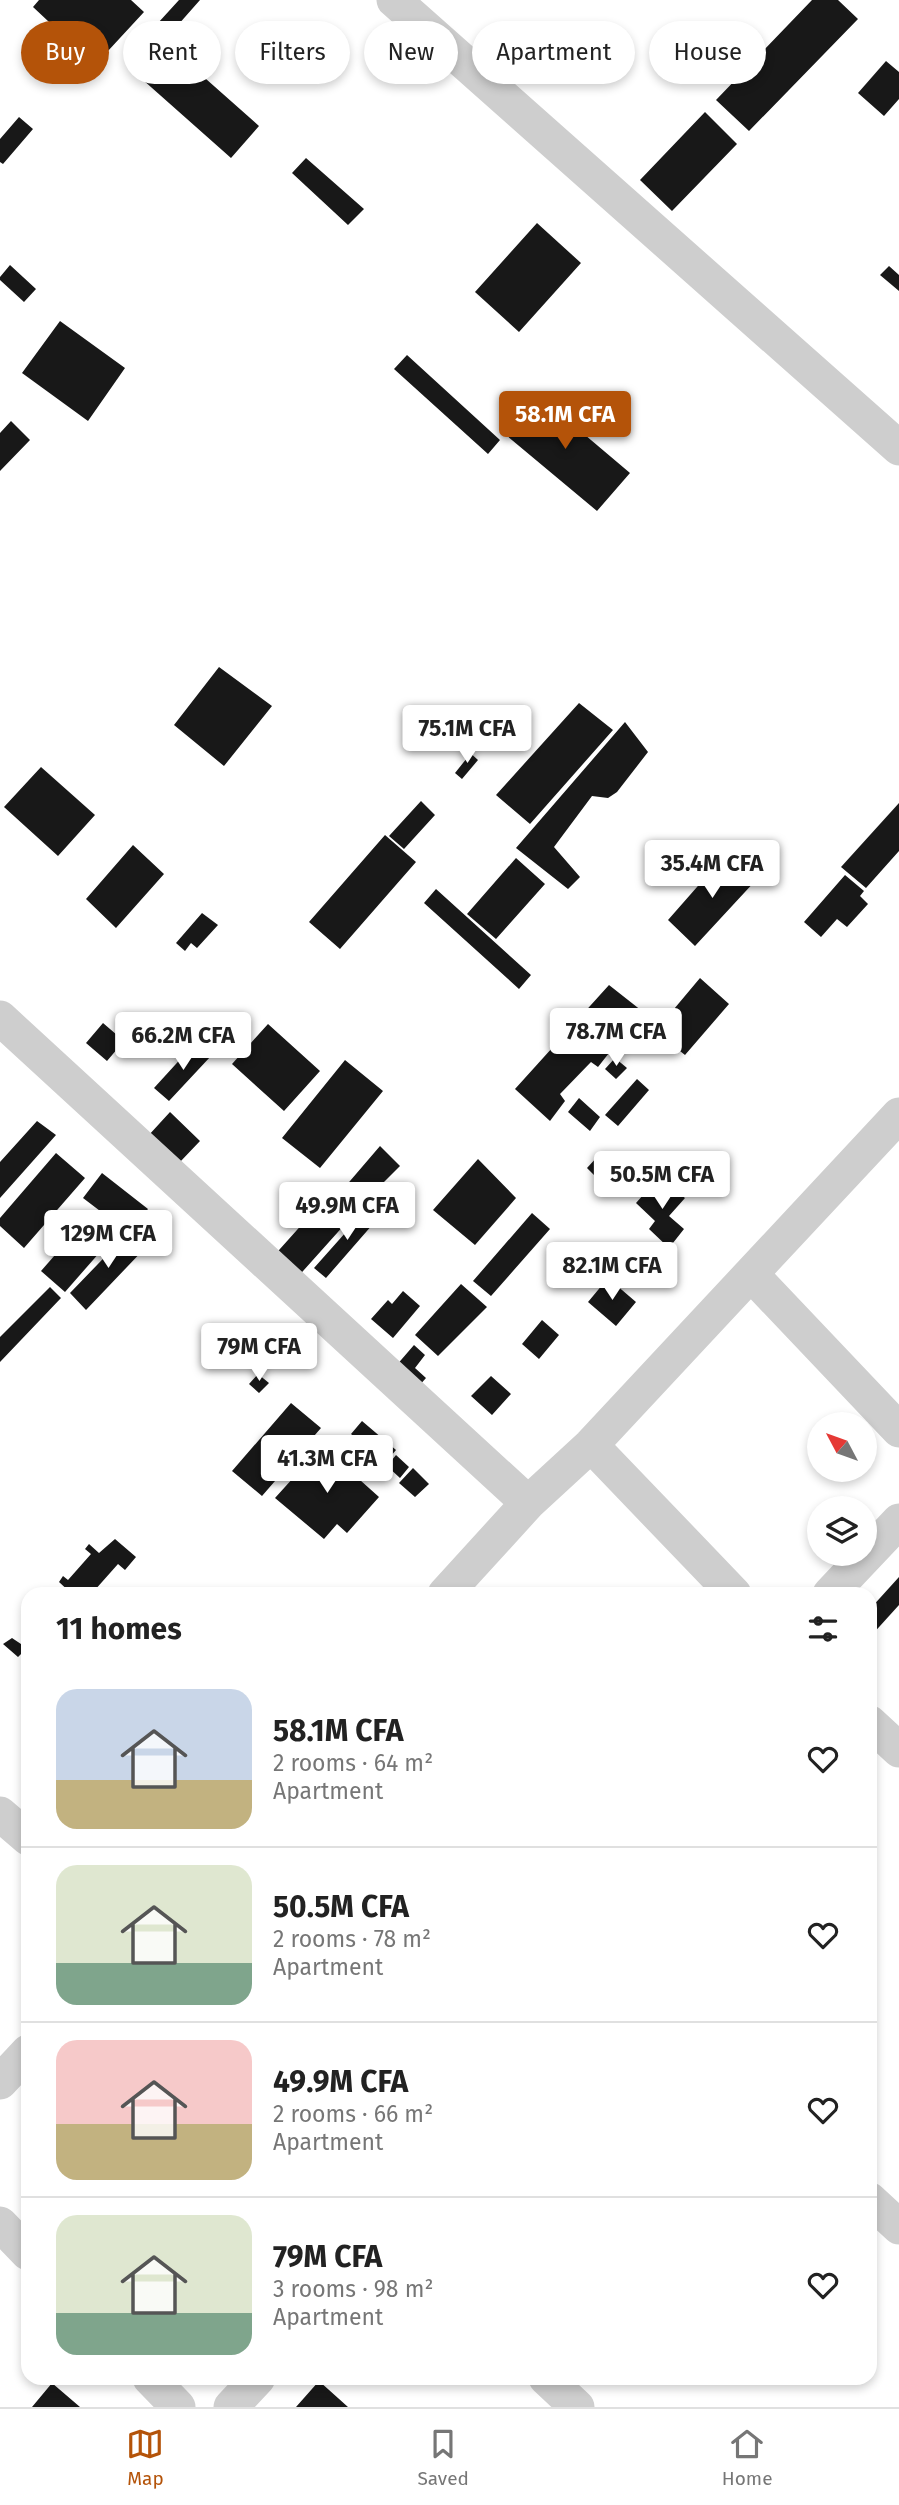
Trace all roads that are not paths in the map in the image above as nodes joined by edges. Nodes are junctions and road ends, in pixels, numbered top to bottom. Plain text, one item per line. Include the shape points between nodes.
1 (394, 0) edge
2 (899, 448) edge
3 (0, 1018) edge
4 (899, 1115) edge
5 (751, 1274) junction
6 (899, 1430) edge
7 (591, 1446) junction
8 (528, 1503) junction
9 (899, 1521) edge
10 (451, 1587) edge
11 (727, 1587) edge
12 (837, 1587) edge
13 (877, 1730) edge
14 (899, 1750) edge
15 (0, 1814) edge
16 (21, 1833) edge
17 (21, 2060) edge
18 (0, 2082) edge
19 (877, 2207) edge
20 (0, 2224) edge
21 (899, 2227) edge
22 (21, 2246) edge
23 (157, 2385) edge
24 (251, 2385) edge
25 (553, 2385) edge
26 (178, 2407) edge
27 (231, 2407) edge
28 (577, 2407) edge

1 - 2 street
3 - 8 street
4 - 5 street
5 - 6 street
5 - 7 street
7 - 8 street
7 - 11 street
8 - 10 street
9 - 12 street
13 - 14 street
15 - 16 street
17 - 18 street
19 - 21 street
20 - 22 street
23 - 26 street
24 - 27 street
25 - 28 street

